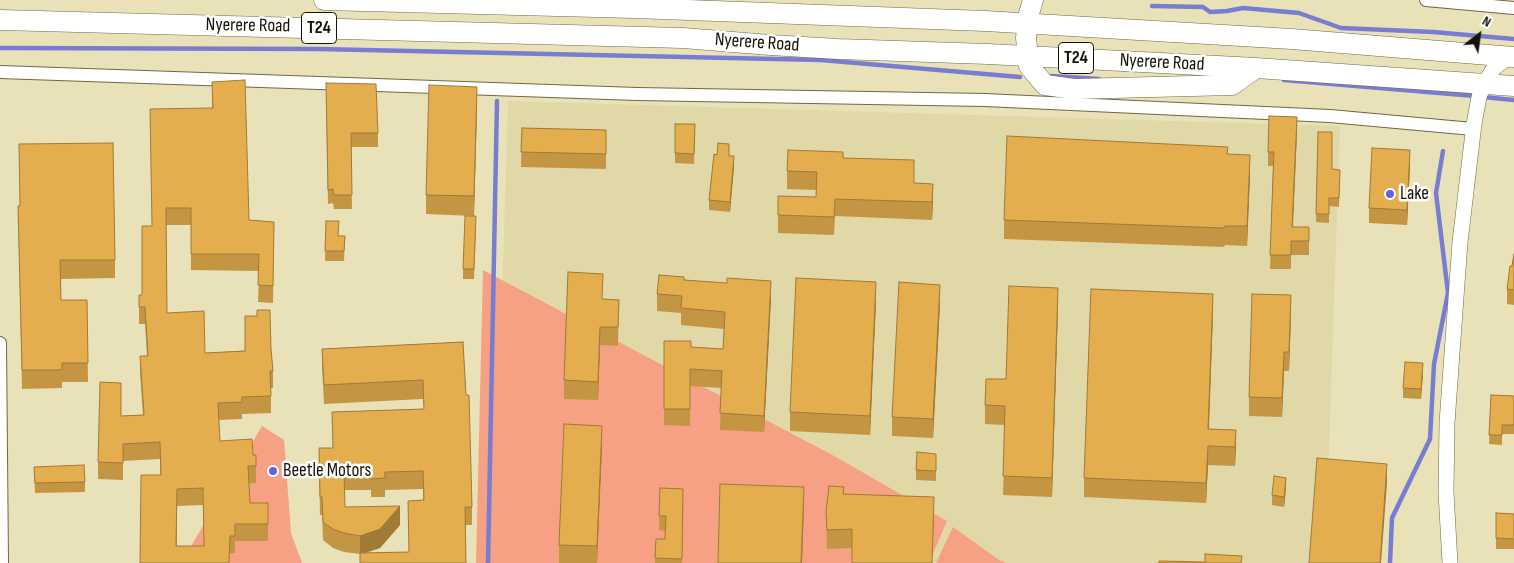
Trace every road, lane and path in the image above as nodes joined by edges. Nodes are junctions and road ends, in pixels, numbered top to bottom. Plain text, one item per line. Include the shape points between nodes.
1 (324, 0) edge
2 (1033, 0) edge
3 (1426, 0) edge
4 (1514, 8) edge
5 (0, 20) edge
6 (1028, 24) junction
7 (1027, 56) junction
8 (1514, 57) edge
9 (1256, 68) junction
10 (0, 72) edge
11 (1484, 84) junction
12 (1514, 86) edge
13 (1473, 129) junction
14 (0, 343) edge
15 (2, 563) edge
16 (1450, 563) edge

1 - 6 highway, Nyerere Road / T24
2 - 6 highway
3 - 4 street
5 - 7 highway, Nyerere Road / T24 via 638,36 838,49
6 - 7 highway
6 - 8 highway, Nyerere Road / T24 via 1292,39
7 - 9 highway, Nyerere Road / T24
7 - 9 highway via 1028,66 1045,85 1074,89 1232,84
8 - 11 street via 1494,68
9 - 11 highway, Nyerere Road / T24
10 - 13 street via 637,94 985,100 1330,116
11 - 12 highway, Nyerere Road / T24
11 - 13 street
13 - 16 street via 1460,242 1447,423
14 - 15 street

